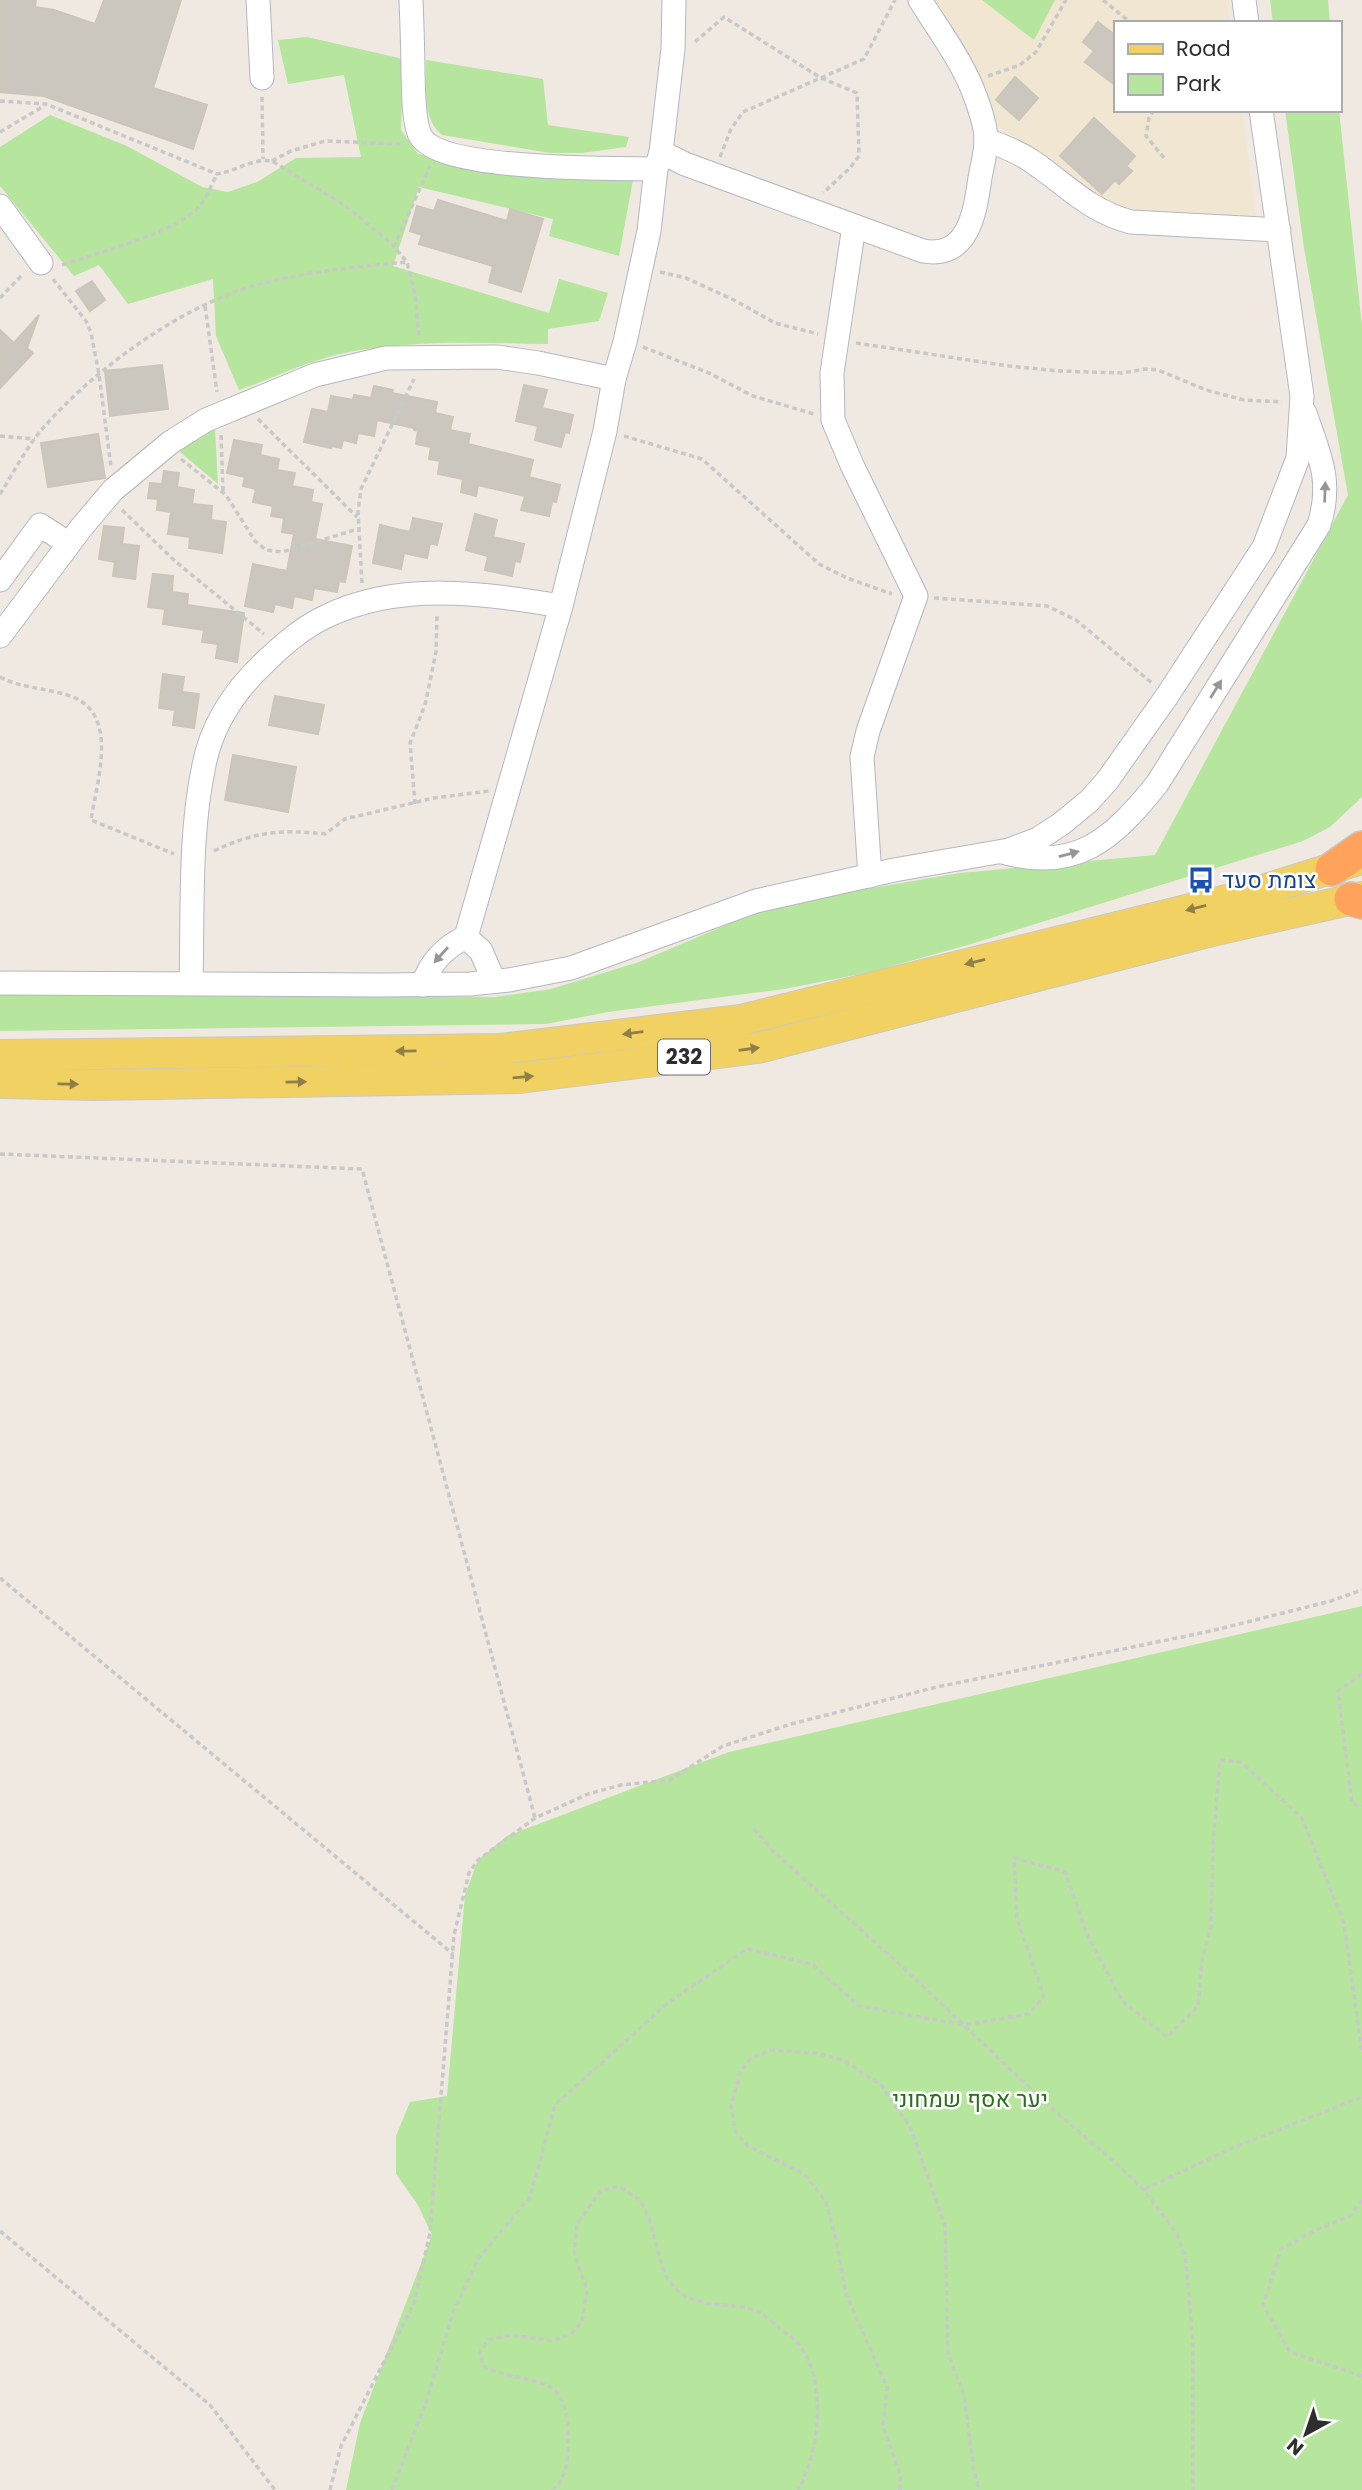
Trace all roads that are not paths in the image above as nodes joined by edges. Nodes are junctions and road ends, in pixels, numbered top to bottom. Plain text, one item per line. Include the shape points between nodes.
1 (258, 0) edge
2 (411, 0) edge
3 (674, 0) edge
4 (920, 0) edge
5 (1244, 0) edge
6 (1247, 21) edge
7 (262, 78) road end
8 (1261, 112) edge
9 (986, 140) junction
10 (658, 160) junction
11 (0, 206) edge
12 (854, 226) junction
13 (1279, 230) junction
14 (42, 264) road end
15 (614, 379) junction
16 (1301, 403) junction
17 (69, 544) junction
18 (0, 580) edge
19 (561, 606) junction
20 (0, 636) edge
21 (1362, 848) edge
22 (1002, 852) junction
23 (1347, 864) edge
24 (870, 876) junction
25 (1358, 900) edge
26 (466, 937) junction
27 (494, 982) junction
28 (0, 983) edge
29 (191, 983) junction
30 (423, 985) junction
31 (0, 1055) edge
32 (0, 1083) edge

1 - 7 street
2 - 10 street via 415,110 420,135 432,148 506,164 545,167
3 - 10 street via 673,49
4 - 9 street via 962,66
5 - 6 street
8 - 13 street
9 - 12 street via 970,228 947,249 936,254 923,251
9 - 13 street via 1027,158 1078,198 1116,218
10 - 12 street via 685,164
10 - 15 street via 649,231
11 - 14 street
12 - 24 street via 832,373 833,419 916,596 862,757
13 - 16 street
15 - 17 street via 497,357 386,358 315,375 206,420 165,446 111,493
15 - 19 street
16 - 22 street via 1298,458 1264,548 1167,696 1089,801 1038,839
22 -> 16 street via 1040,859 1070,855 1094,845 1114,833 1157,784 1319,525 1324,510 1324,471
17 - 18 street via 40,525
17 - 20 street
19 - 26 street
19 - 29 street via 488,594 437,592 362,603 324,617 281,647 233,697 212,736 204,763 194,861
21 - 23 highway
22 - 24 street
23 -> 31 main road, 232 via 1247,895 741,1020 500,1049
24 - 27 street via 756,901 571,968
32 -> 25 main road, 232 via 520,1078 758,1048 1212,930
26 - 27 street via 481,951
26 -> 30 street via 438,957
27 - 30 street
28 - 29 street
29 - 30 street

